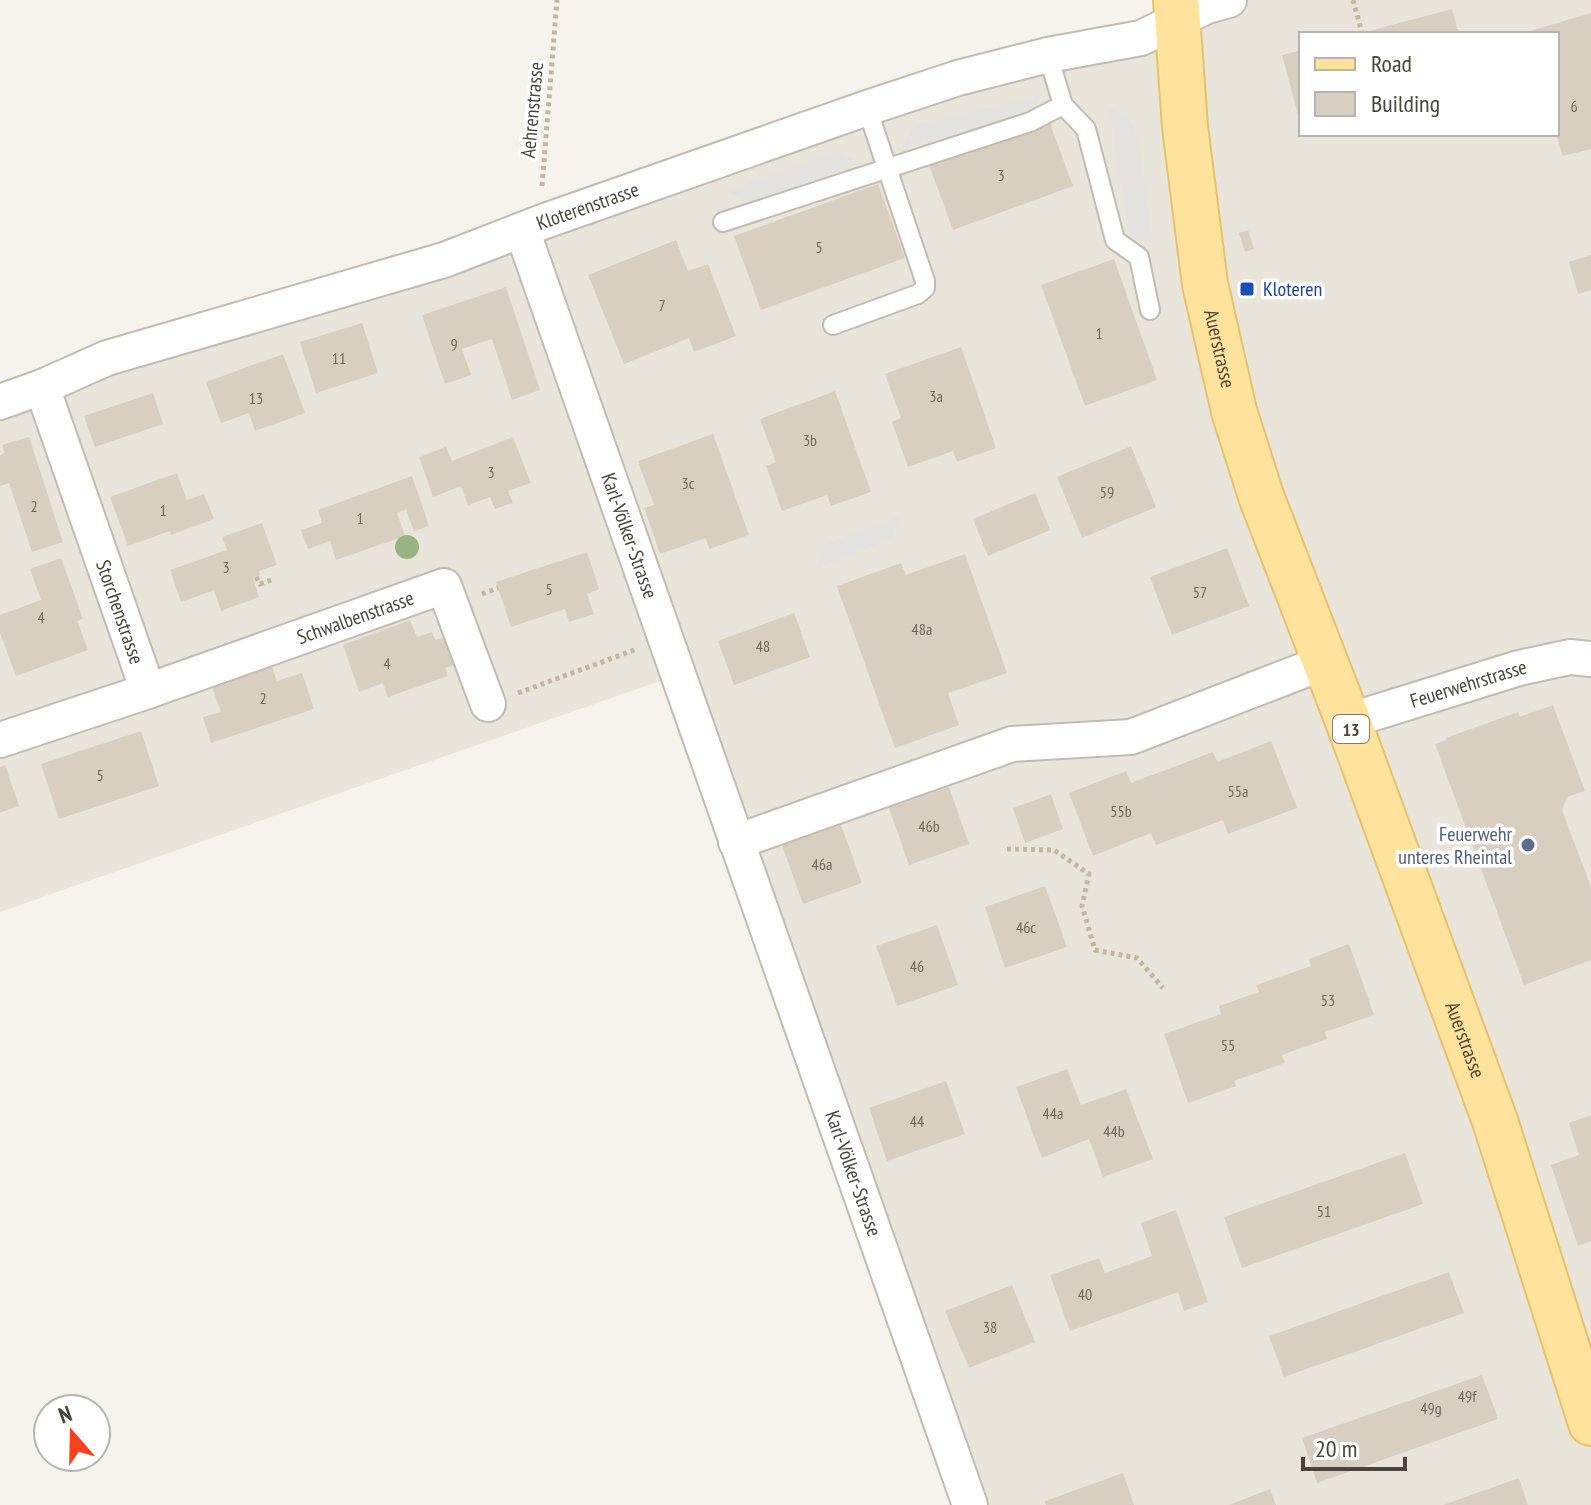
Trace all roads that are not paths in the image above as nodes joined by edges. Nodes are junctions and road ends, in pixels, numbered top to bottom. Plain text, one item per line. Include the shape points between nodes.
1 (1229, 0) edge
2 (1177, 10) edge
3 (1048, 55) junction
4 (1063, 105) junction
5 (867, 108) junction
6 (887, 168) junction
7 (723, 222) dead end
8 (534, 225) junction
9 (1150, 310) dead end
10 (833, 325) dead end
11 (42, 387) junction
12 (0, 402) edge
13 (1591, 659) edge
14 (1325, 662) junction
15 (148, 691) junction
16 (488, 704) road end
17 (1348, 721) junction
18 (0, 740) edge
19 (736, 842) junction
20 (1591, 1423) edge
21 (970, 1505) edge

1 - 2 street, Kloterenstrasse
2 - 3 street, Kloterenstrasse via 1141,38
2 - 14 main road, Auerstrasse / 13 via 1187,141 1213,325 1261,496
3 - 4 lane
3 - 5 street, Kloterenstrasse
4 - 6 lane via 1030,122
4 - 9 lane via 1086,129 1115,240 1139,257
5 - 6 lane
5 - 8 street, Kloterenstrasse
6 - 7 lane
6 - 10 lane via 925,288
8 - 11 street, Kloterenstrasse via 444,260 107,358
8 - 19 street, Karl-Völker-Strasse via 540,276
11 - 12 street, Kloterenstrasse
11 - 15 street, Storchenstrasse
13 - 17 street, Feuerwehrstrasse via 1570,657 1519,668
14 - 17 main road, Auerstrasse / 13
14 - 19 street via 1131,737 1012,744
15 - 16 street, Schwalbenstrasse via 444,586
15 - 18 street, Storchenstrasse
17 - 20 main road, Auerstrasse / 13 via 1495,1121
19 - 21 street, Karl-Völker-Strasse

